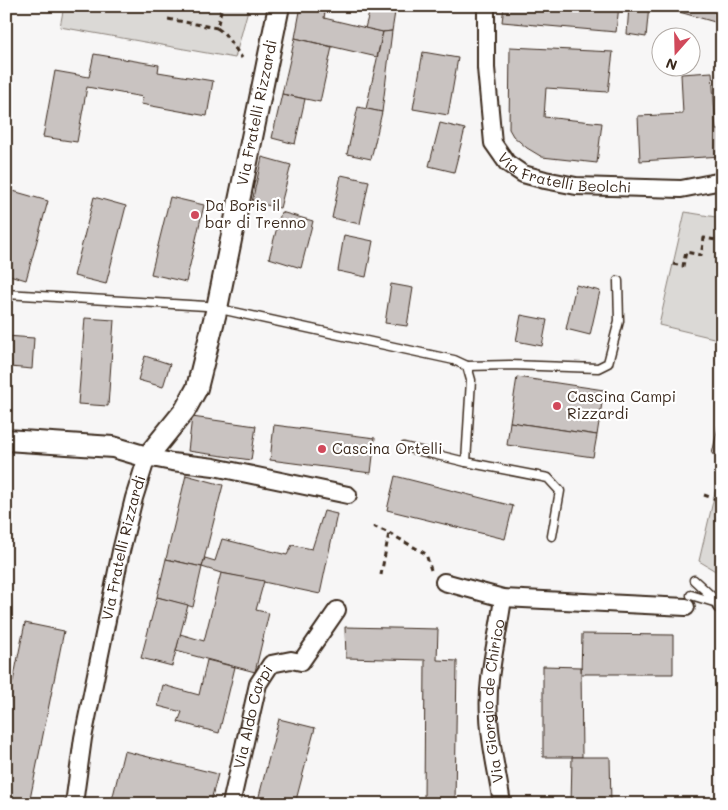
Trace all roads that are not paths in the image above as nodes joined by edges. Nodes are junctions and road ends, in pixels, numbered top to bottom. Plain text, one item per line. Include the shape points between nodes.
1 (279, 6) edge
2 (486, 6) edge
3 (722, 181) edge
4 (618, 281) dead end
5 (6, 294) edge
6 (217, 308) junction
7 (467, 366) junction
8 (6, 440) edge
9 (404, 447) dead end
10 (147, 457) junction
11 (466, 462) junction
12 (348, 496) dead end
13 (552, 536) dead end
14 (438, 577) road end
15 (694, 580) dead end
16 (503, 598) junction
17 (688, 601) joint
18 (721, 605) edge
19 (337, 610) dead end
20 (74, 804) edge
21 (231, 804) edge
22 (502, 804) edge

1 - 6 street, Via Fratelli Rizzardi
2 - 3 street, Via Fratelli Beolchi via 486,68 493,143 507,163 523,174 576,186 681,189
4 - 7 lane via 619,322 608,363 598,368 510,364
5 - 6 lane
6 - 7 lane via 454,360
6 - 10 street, Via Fratelli Rizzardi via 197,388 185,410
7 - 11 lane via 471,380
8 - 10 street via 113,447
9 - 11 lane
10 - 12 street via 214,466
10 - 20 street, Via Fratelli Rizzardi via 121,551 83,738
11 - 13 lane via 548,478 560,491
14 - 16 street, Via Giorgio de Chirico
15 - 18 lane
16 - 17 street, Via Giorgio de Chirico via 625,605
16 - 22 street, Via Giorgio de Chirico via 490,676 488,715
17 - 18 lane
19 - 21 street, Via Aldo Carpi via 301,662 291,660 271,664 258,684

